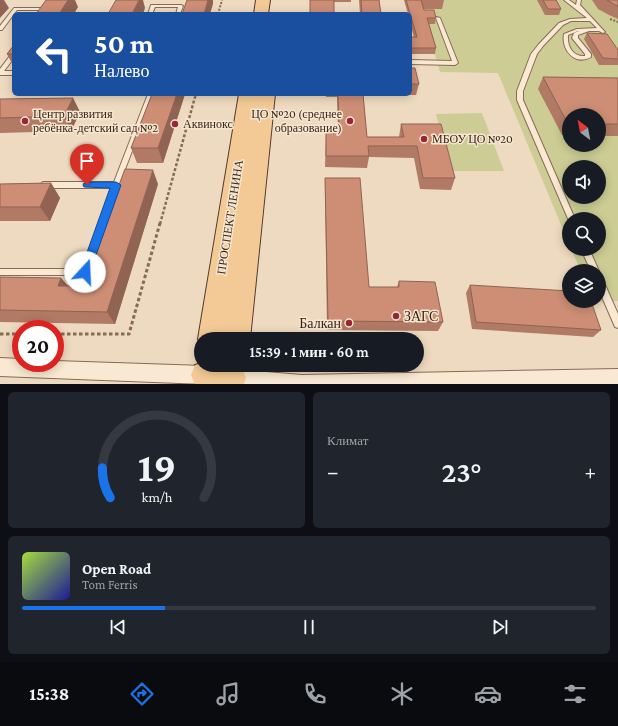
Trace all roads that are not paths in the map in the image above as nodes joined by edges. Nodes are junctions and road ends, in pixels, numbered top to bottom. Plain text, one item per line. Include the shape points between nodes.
1 (263, 0) edge
2 (566, 0) edge
3 (579, 0) edge
4 (14, 12) edge
5 (45, 12) edge
6 (151, 12) edge
7 (179, 12) edge
8 (261, 12) edge
9 (12, 14) edge
10 (438, 18) dead end
11 (592, 19) junction
12 (0, 29) edge
13 (601, 29) junction
14 (589, 30) junction
15 (606, 35) edge
16 (12, 57) edge
17 (412, 62) edge
18 (0, 73) edge
19 (12, 73) edge
20 (150, 96) edge
21 (248, 96) edge
22 (266, 96) edge
23 (39, 185) edge
24 (116, 185) junction
25 (568, 212) edge
26 (0, 272) edge
27 (606, 297) edge
28 (618, 324) edge
29 (212, 332) edge
30 (238, 332) edge
31 (0, 368) edge
32 (205, 375) edge
33 (233, 376) edge
34 (618, 378) edge

1 - 8 main road
2 - 11 lane
3 - 11 lane via 578,5
4 - 5 lane via 16,9 47,9
6 - 7 lane via 153,6 181,6
9 - 12 lane
10 - 17 lane via 455,63
11 - 13 lane
11 - 25 lane via 570,20 561,24 534,54 520,90 520,100
13 - 14 lane
13 - 15 lane
14 - 14 lane via 577,30 566,34 566,45 572,55 579,58 588,57 576,34
16 - 18 lane
18 - 19 lane
20 - 24 lane
21 - 29 main road, ПРОСПЕКТ ЛЕНИНА
22 - 30 main road, ПРОСПЕКТ ЛЕНИНА
23 - 24 lane
24 - 26 lane via 85,272
27 - 28 lane
31 - 32 street
32 - 33 main road
33 - 34 street via 302,384

